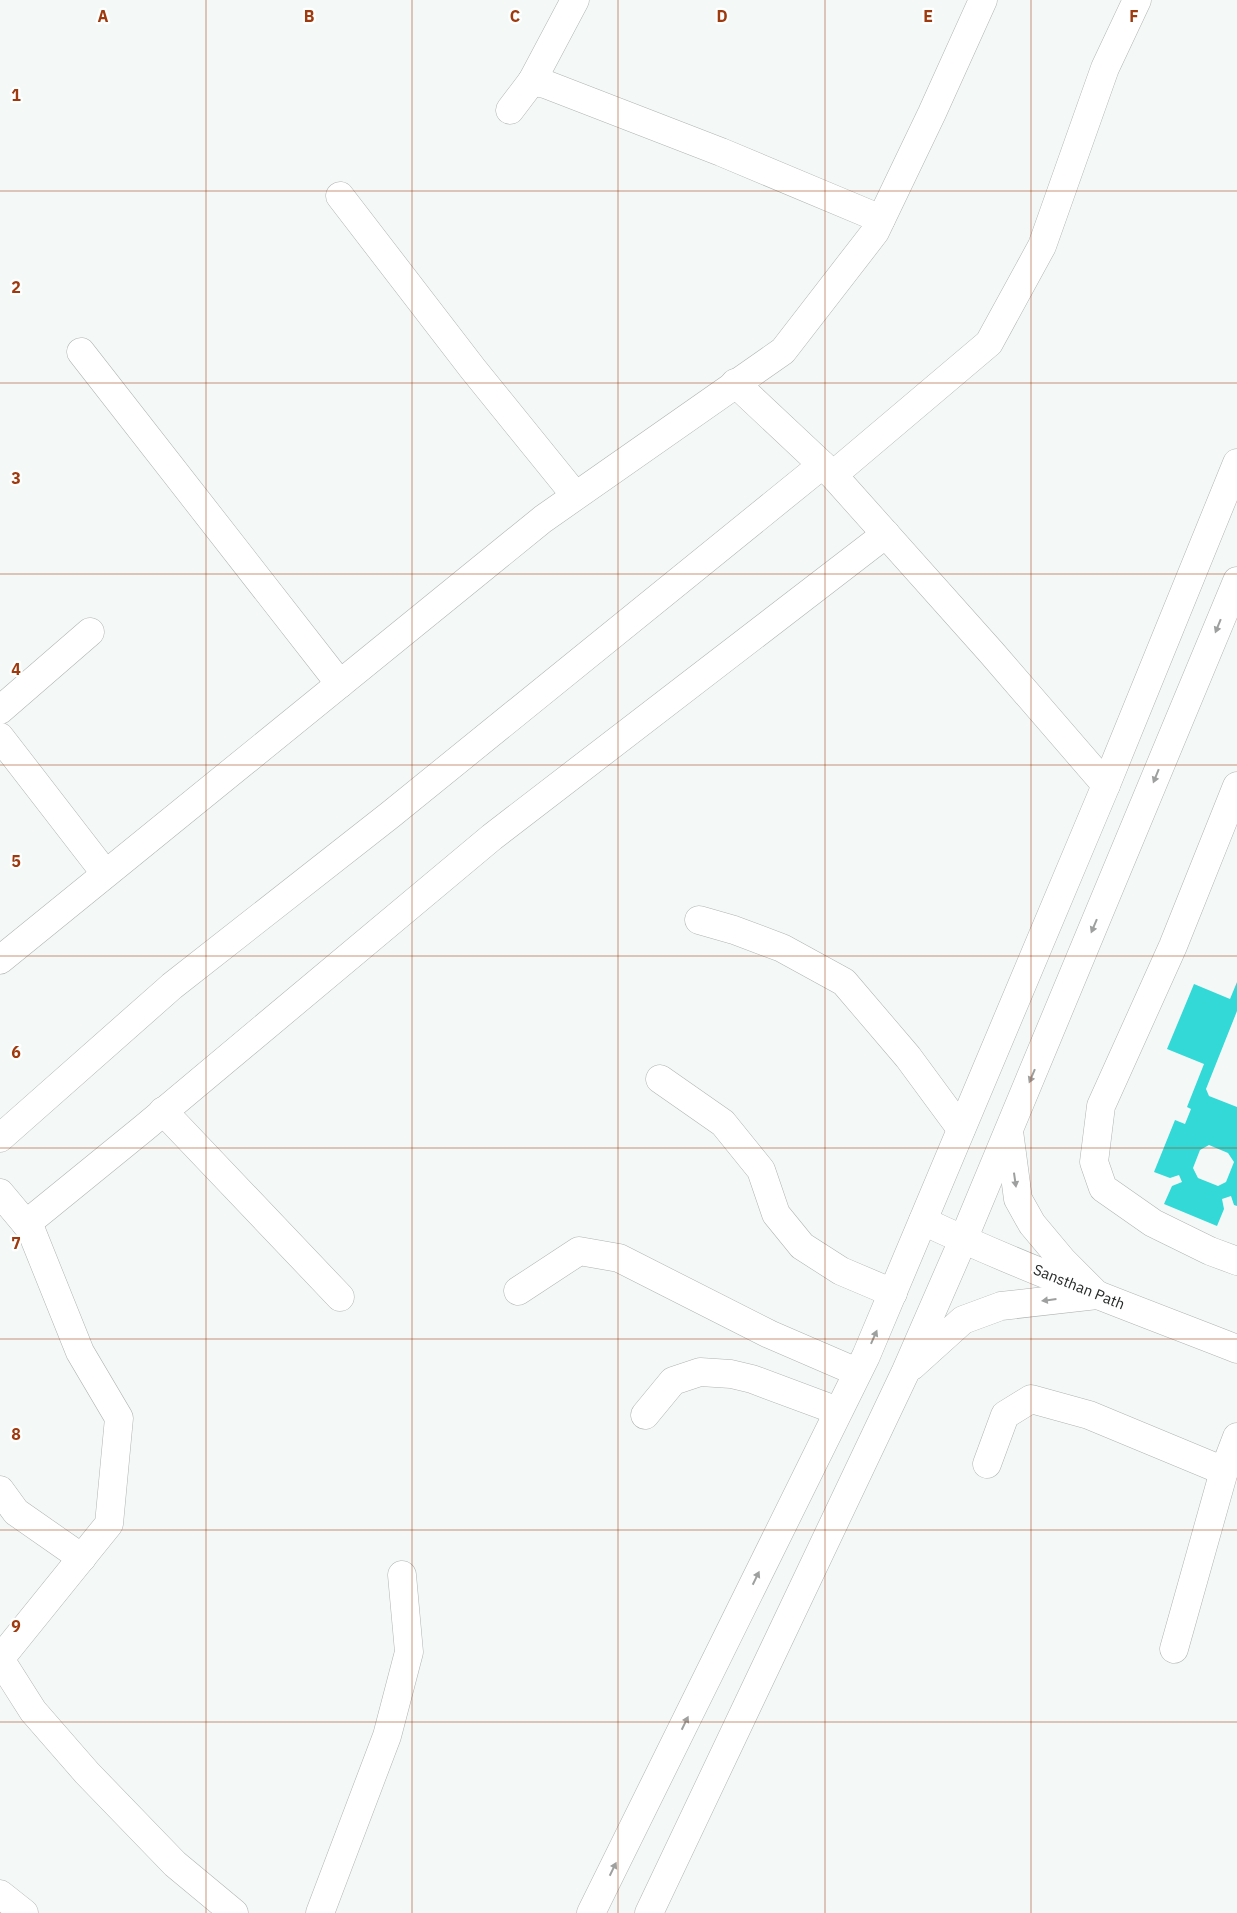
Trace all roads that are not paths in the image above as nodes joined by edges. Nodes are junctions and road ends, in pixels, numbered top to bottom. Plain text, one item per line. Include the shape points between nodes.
1 (575, 0) edge
2 (983, 0) edge
3 (1137, 0) edge
4 (532, 81) junction
5 (510, 110) dead end
6 (340, 196) dead end
7 (882, 219) junction
8 (81, 352) dead end
9 (735, 384) junction
10 (1237, 463) edge
11 (828, 470) junction
12 (575, 495) junction
13 (886, 534) junction
14 (1237, 580) edge
15 (90, 632) dead end
16 (340, 684) junction
17 (0, 710) edge
18 (0, 737) edge
19 (1106, 785) junction
20 (1237, 786) edge
21 (105, 873) junction
22 (699, 920) dead end
23 (0, 960) edge
24 (660, 1079) dead end
25 (163, 1111) junction
26 (961, 1129) junction
27 (1008, 1131) junction
28 (0, 1138) edge
29 (0, 1193) edge
30 (923, 1221) junction
31 (26, 1224) junction
32 (963, 1240) junction
33 (1237, 1261) edge
34 (518, 1290) dead end
35 (893, 1293) junction
36 (1098, 1295) junction
37 (340, 1297) dead end
38 (1237, 1348) edge
39 (857, 1372) junction
40 (905, 1373) junction
41 (838, 1411) junction
42 (645, 1415) dead end
43 (1237, 1437) edge
44 (987, 1464) dead end
45 (1224, 1471) junction
46 (0, 1490) edge
47 (82, 1558) junction
48 (402, 1575) dead end
49 (1174, 1649) dead end
50 (0, 1659) edge
51 (0, 1894) edge
52 (24, 1913) edge
53 (234, 1913) edge
54 (320, 1913) edge
55 (591, 1913) edge
56 (650, 1913) edge

1 - 4 street
2 - 7 street
3 - 11 street via 1105,68 1042,246 989,343
4 - 5 street
4 - 7 street via 721,152
6 - 12 street
7 - 9 street via 783,351
8 - 16 street
9 - 11 street
9 - 12 street
10 - 19 street
11 - 13 street
11 - 28 street via 172,986
12 - 16 street
13 - 19 street
13 - 25 street via 492,837
14 -> 27 street
15 - 17 street
16 - 21 street
18 - 21 street
19 - 26 street
20 - 33 street via 1174,946 1100,1106 1094,1162 1103,1188 1153,1224
21 - 23 street
22 - 26 street via 782,948 844,982 908,1057
24 - 35 street via 723,1123 761,1170 776,1214 802,1246 841,1271
25 - 31 street
25 - 37 street
26 - 30 street
27 - 32 street
27 -> 36 street via 1018,1199 1050,1246
29 - 31 street
30 - 32 street, Sansthan Path
30 - 35 street
31 - 47 street via 80,1352 120,1418 109,1524
32 - 36 street, Sansthan Path
32 - 40 street
34 - 39 street via 579,1250 619,1258 769,1334
39 -> 35 street
36 - 38 street, Sansthan Path
36 -> 40 street via 1002,1306 963,1320
39 - 41 street
40 - 56 street
41 - 42 street via 752,1379 700,1372 673,1381
55 -> 41 street
43 - 45 street
44 - 45 street via 1005,1415 1031,1399 1089,1416
45 - 49 street
46 - 47 street via 16,1512
47 - 50 street
48 - 54 street via 409,1652 387,1736
50 - 53 street via 34,1711 87,1773 174,1864
51 - 52 street

